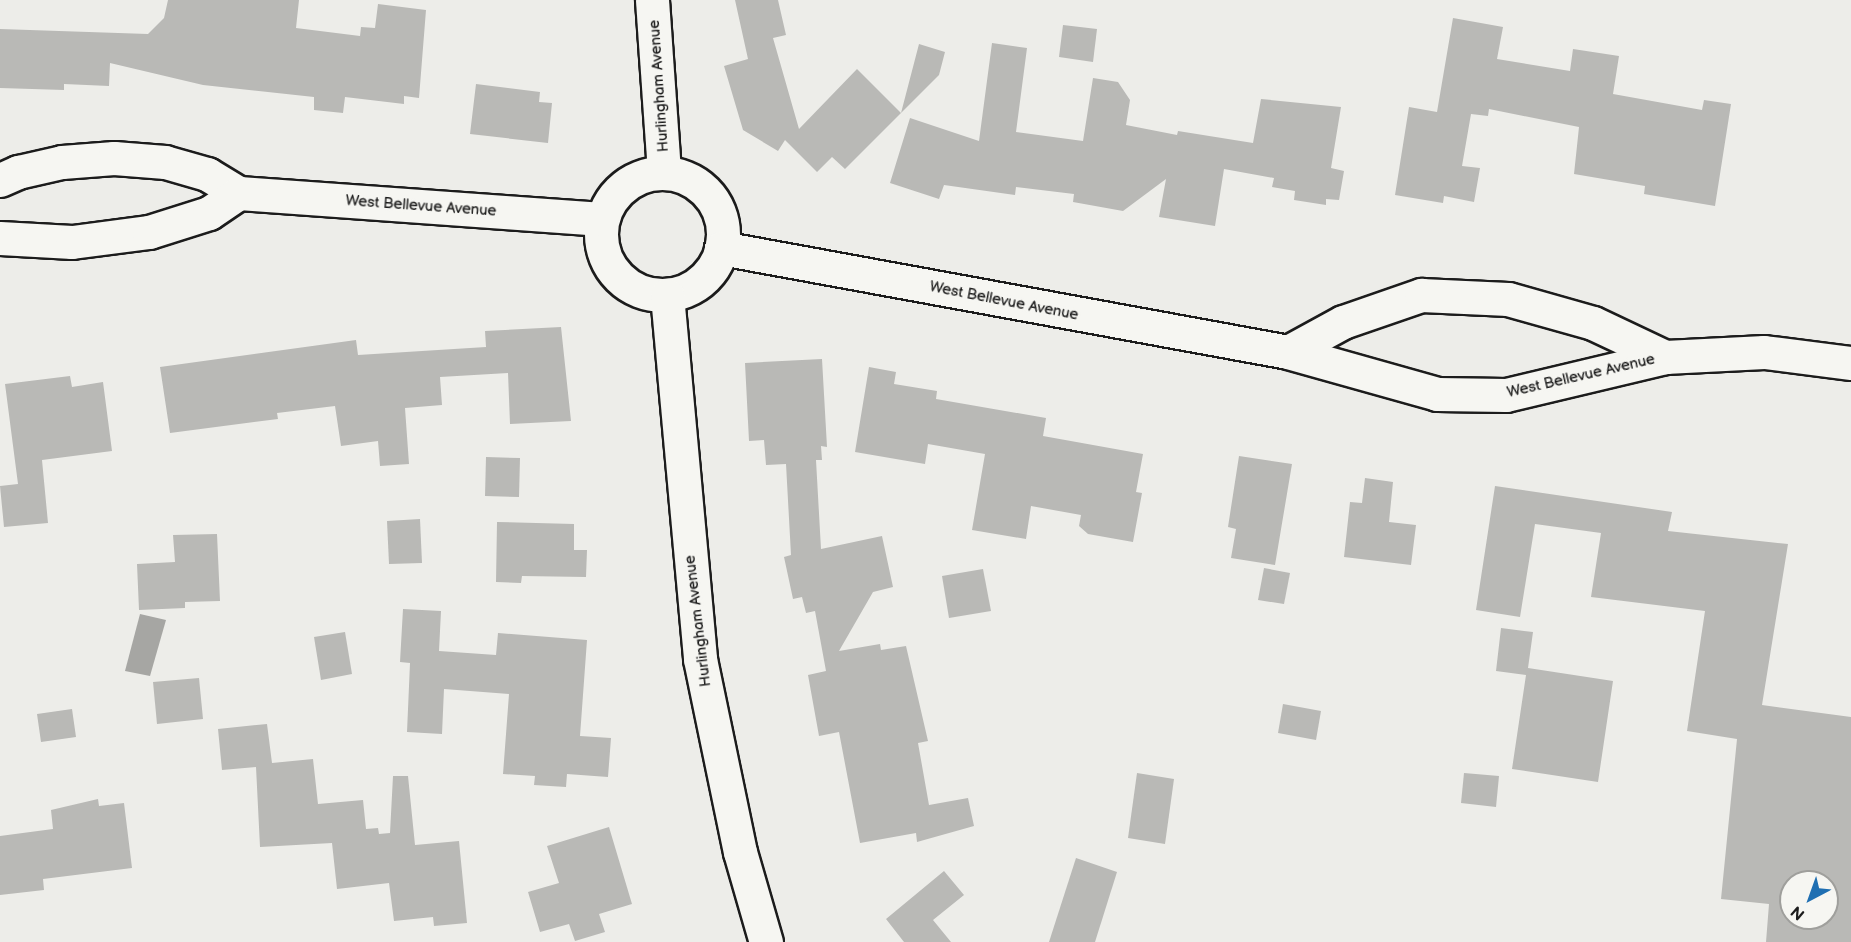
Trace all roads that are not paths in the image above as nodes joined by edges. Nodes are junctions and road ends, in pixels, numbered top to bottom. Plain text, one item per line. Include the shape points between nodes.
1 (652, 0) edge
2 (664, 172) junction
3 (0, 180) edge
4 (239, 193) junction
5 (602, 219) junction
6 (0, 238) edge
7 (721, 248) junction
8 (667, 295) junction
9 (1288, 352) junction
10 (1665, 357) junction
11 (1851, 363) edge
12 (766, 942) edge

1 - 2 street, Hurlingham Avenue
2 - 5 street via 643,175 624,184 610,200
2 - 7 street via 682,176 711,197 721,221
3 - 4 street, West Bellevue Avenue via 62,162 114,158 165,162 207,174
4 - 5 street, West Bellevue Avenue
4 - 6 street via 209,213 148,232 72,242
5 - 8 street via 605,257 615,274 630,286
7 - 8 street via 702,280
7 - 9 street, West Bellevue Avenue
8 - 12 street, Hurlingham Avenue via 700,659 740,852
9 - 10 street, West Bellevue Avenue via 1437,394 1506,395
9 - 10 street, West Bellevue Avenue via 1343,322 1421,295 1508,299 1593,323
10 - 11 street, West Bellevue Avenue via 1764,352

